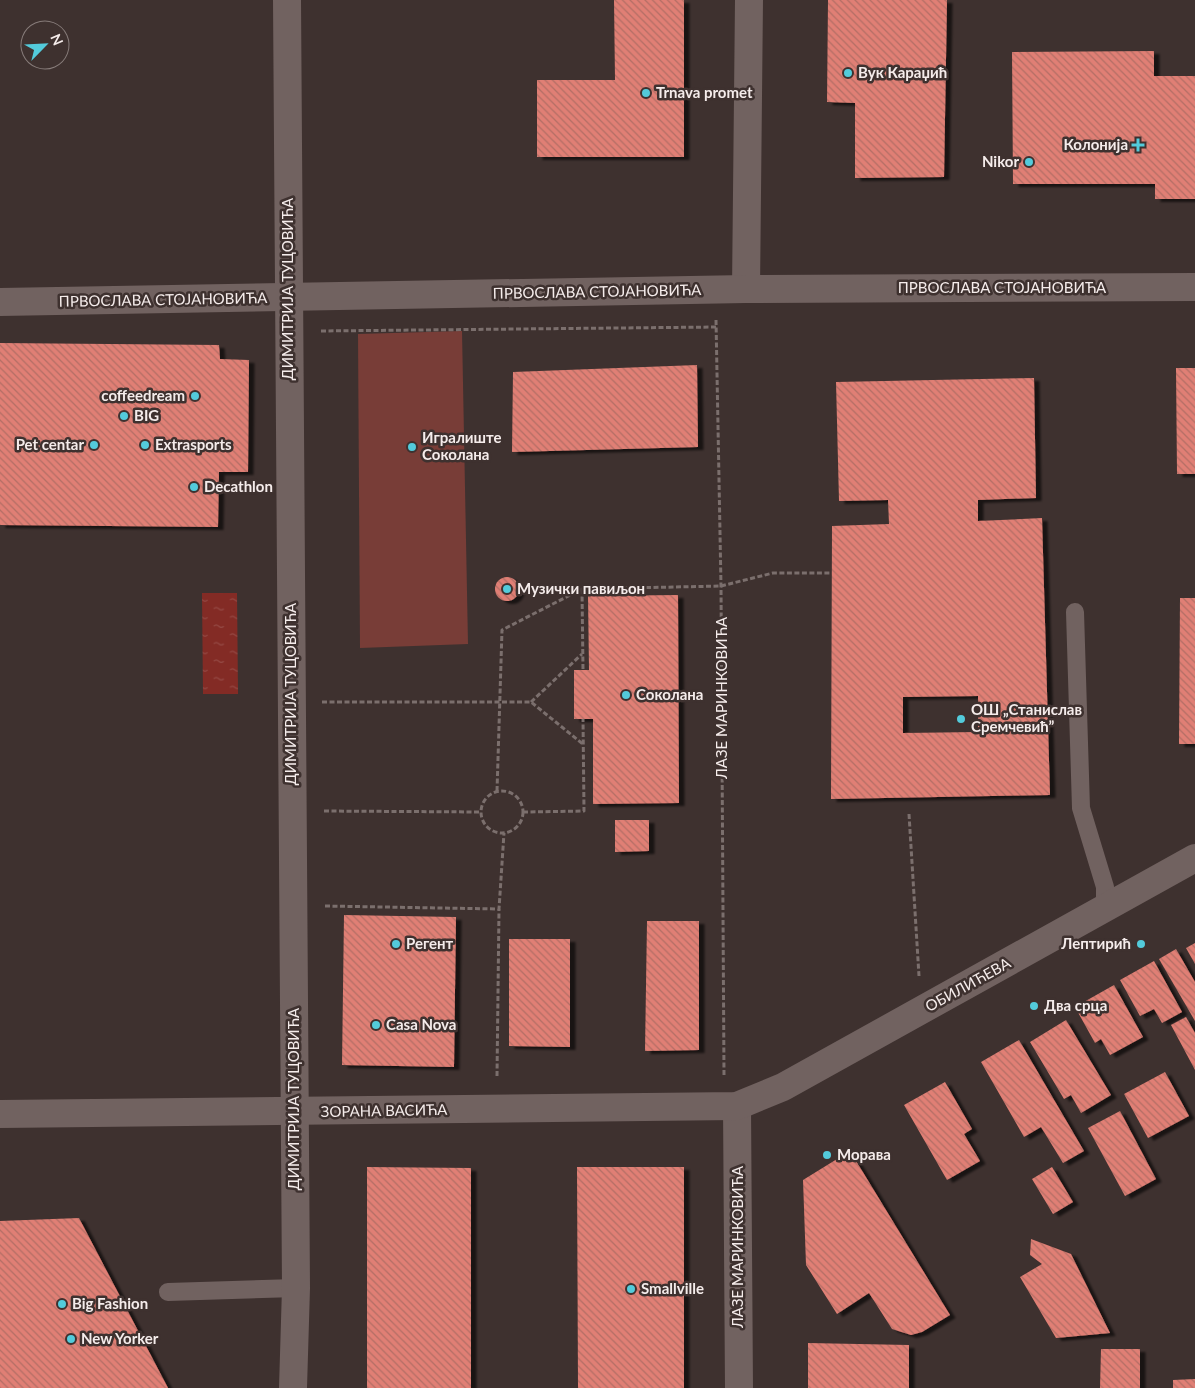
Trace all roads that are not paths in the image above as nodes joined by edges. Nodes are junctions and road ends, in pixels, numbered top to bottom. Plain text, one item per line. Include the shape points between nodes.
1 (287, 0) edge
2 (749, 0) edge
3 (1195, 287) edge
4 (746, 289) junction
5 (288, 298) junction
6 (0, 302) edge
7 (1075, 612) dead end
8 (1195, 858) edge
9 (1105, 909) junction
10 (731, 1107) junction
11 (294, 1112) junction
12 (0, 1114) edge
13 (296, 1288) junction
14 (168, 1292) dead end
15 (293, 1388) edge
16 (738, 1388) edge

1 - 5 street, ДИМИТРИЈА ТУЦОВИЋА
2 - 4 street
3 - 4 street, ПРВОСЛАВА СТОЈАНОВИЋА
4 - 5 street, ПРВОСЛАВА СТОЈАНОВИЋА
5 - 6 street, ПРВОСЛАВА СТОЈАНОВИЋА
5 - 11 street, ДИМИТРИЈА ТУЦОВИЋА
7 - 9 lane via 1081,808 1105,886
8 - 9 street, ОБИЛИЋЕВА
9 - 10 street, ОБИЛИЋЕВА via 784,1087
10 - 11 street, ЗОРАНА ВАСИЋА
10 - 16 street, ЛАЗЕ МАРИНКОВИЋА
11 - 12 street, ЗОРАНА ВАСИЋА
11 - 13 street, ДИМИТРИЈА ТУЦОВИЋА
13 - 14 lane
13 - 15 street, ДИМИТРИЈА ТУЦОВИЋА

